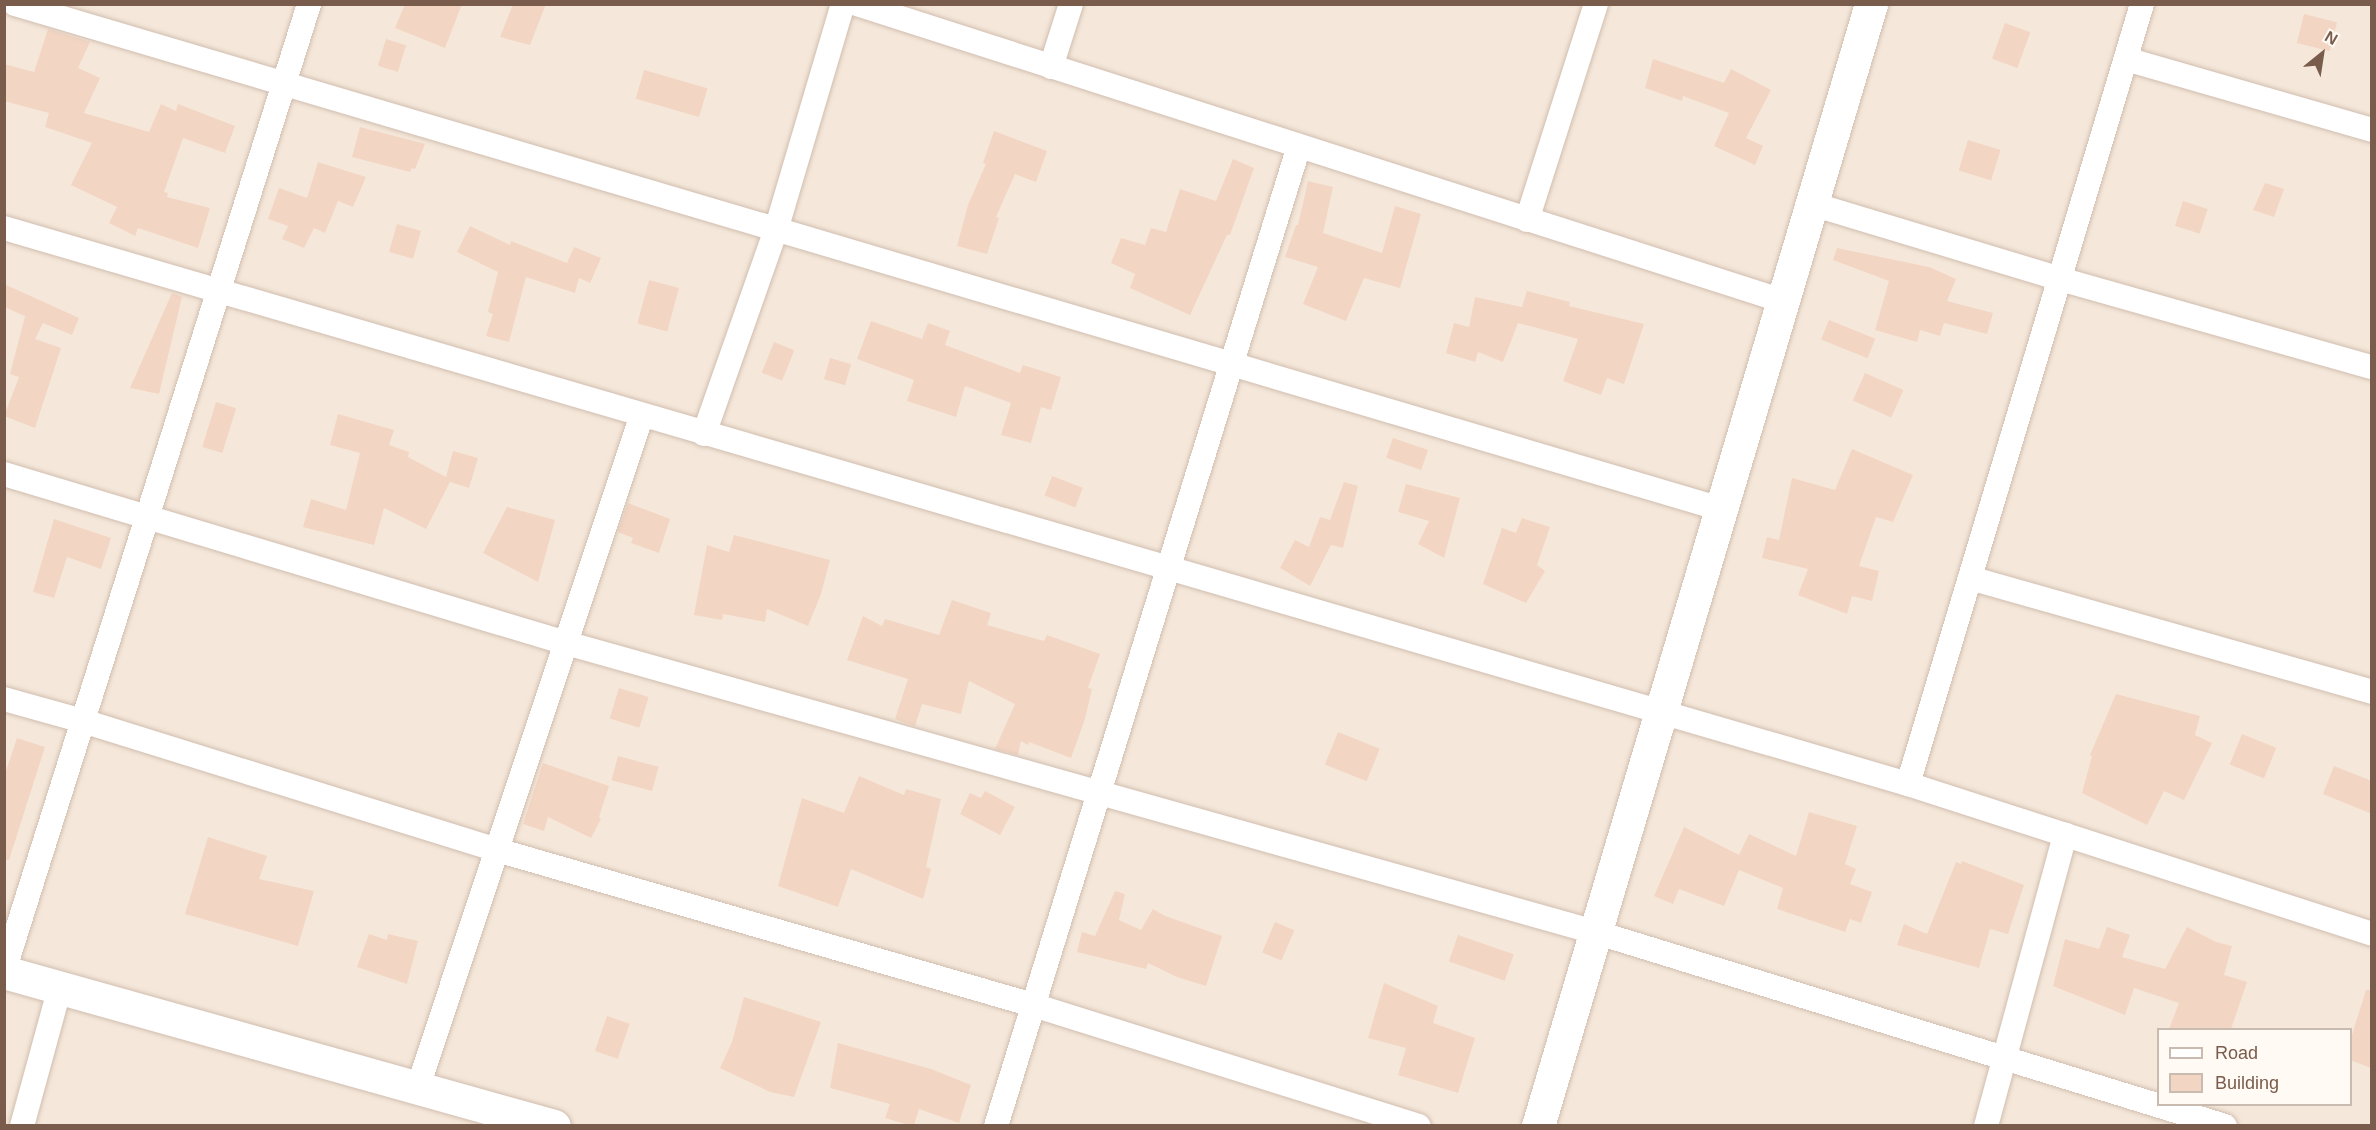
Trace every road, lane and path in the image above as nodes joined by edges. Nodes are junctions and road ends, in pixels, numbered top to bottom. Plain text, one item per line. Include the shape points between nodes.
1 (15, 4) edge
2 (309, 4) edge
3 (843, 4) edge
4 (857, 4) edge
5 (1071, 4) edge
6 (1596, 4) edge
7 (1871, 4) edge
8 (2142, 4) edge
9 (2126, 59) junction
10 (1052, 67) junction
11 (284, 84) junction
12 (2372, 130) edge
13 (1299, 146) junction
14 (1812, 204) junction
15 (1527, 220) junction
16 (4, 228) edge
17 (776, 230) junction
18 (2060, 279) junction
19 (219, 291) junction
20 (1783, 301) junction
21 (1232, 364) junction
22 (2372, 367) edge
23 (642, 416) junction
24 (704, 434) junction
25 (4, 474) edge
26 (1721, 509) junction
27 (148, 516) junction
28 (1168, 570) junction
29 (1970, 578) junction
30 (566, 643) junction
31 (2372, 692) edge
32 (4, 699) edge
33 (1660, 714) junction
34 (83, 721) junction
35 (1908, 784) junction
36 (1100, 791) junction
37 (2066, 835) junction
38 (497, 850) junction
39 (1596, 932) junction
40 (2372, 934) edge
41 (4, 971) edge
42 (60, 987) junction
43 (1033, 1005) junction
44 (2005, 1058) junction
45 (418, 1087) junction
46 (2157, 1105) edge
47 (2162, 1106) edge
48 (488, 1117) edge
49 (22, 1125) edge
50 (555, 1125) edge
51 (996, 1125) edge
52 (1418, 1125) edge
53 (1538, 1125) edge
54 (1986, 1125) edge
55 (2224, 1125) edge

1 - 11 street
2 - 11 street
3 - 17 street
4 - 10 street
5 - 10 street
6 - 15 street
7 - 14 main road
8 - 9 street
9 - 12 street
9 - 18 street
10 - 13 street
11 - 17 street
11 - 19 street
13 - 15 street
13 - 21 street
14 - 18 street
14 - 20 main road
15 - 20 street
16 - 19 street
17 - 21 street
17 - 24 street
18 - 22 street
18 - 29 street
19 - 23 street
19 - 27 street
20 - 26 main road
21 - 26 street
21 - 28 street
23 - 24 street
23 - 30 street
24 - 28 street
25 - 27 street
26 - 33 main road
27 - 30 street
27 - 34 street
28 - 33 street
28 - 36 street
29 - 31 street
29 - 35 street
30 - 36 street
30 - 38 street
32 - 34 street
33 - 35 street
33 - 39 main road
34 - 38 street
34 - 41 street
35 - 37 street
36 - 39 street
36 - 43 street
37 - 40 street
37 - 44 street
38 - 43 street
38 - 45 street
39 - 44 street
39 - 53 main road
41 - 42 main road
42 - 45 main road
42 - 49 street
43 - 51 street
43 - 52 street
44 - 46 street
44 - 54 street
45 - 48 main road
47 - 55 street
48 - 50 main road

